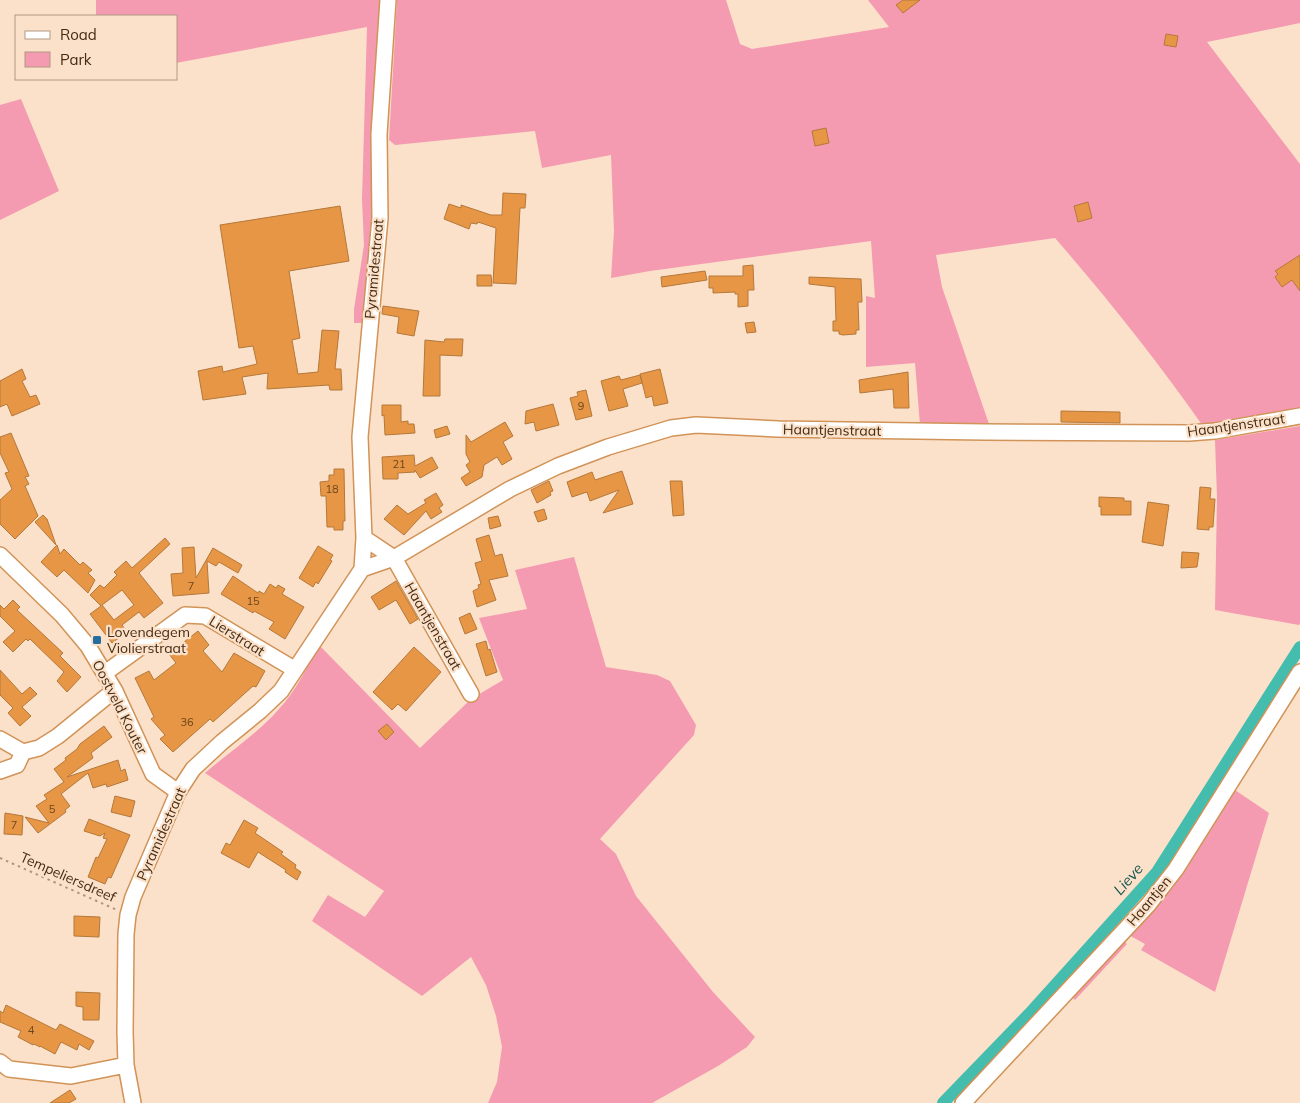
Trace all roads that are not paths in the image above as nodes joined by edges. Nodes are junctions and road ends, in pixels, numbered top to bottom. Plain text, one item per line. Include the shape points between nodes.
1 (388, 0) edge
2 (1300, 416) edge
3 (364, 538) junction
4 (0, 555) edge
5 (394, 558) junction
6 (362, 568) junction
7 (294, 670) junction
8 (1300, 672) edge
9 (105, 673) junction
10 (115, 692) junction
11 (471, 694) dead end
12 (0, 739) edge
13 (22, 752) junction
14 (0, 771) edge
15 (178, 792) junction
16 (126, 1064) junction
17 (3, 1070) edge
18 (133, 1103) edge
19 (963, 1103) edge

1 - 3 street, Pyramidestraat via 379,134 380,218 360,437
2 - 5 street, Haantjenstraat via 1189,433 778,429 696,425 670,428 558,466 510,489
3 - 5 street
3 - 6 street, Pyramidestraat
4 - 9 street, Oostveld Kouter via 62,615
5 - 6 street, Haantjenstraat
5 - 11 street, Haantjenstraat
6 - 7 street, Pyramidestraat
7 - 9 street, Lierstraat via 205,616 185,615
7 - 15 street, Pyramidestraat via 280,691 260,711 193,769
8 - 19 street, Haantjen via 1176,869 1148,905
9 - 10 street, Oostveld Kouter
10 - 13 street via 58,736 39,748
10 - 15 street, Oostveld Kouter via 153,774
12 - 13 street
13 - 14 street via 17,765
15 - 16 street, Pyramidestraat via 128,915
16 - 17 street via 71,1076
16 - 18 street, Pyramidestraat

